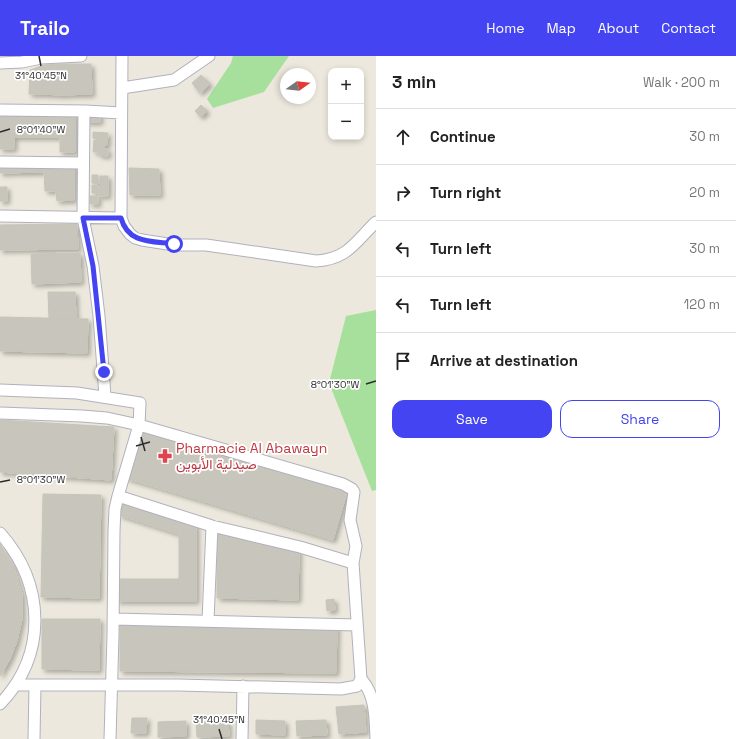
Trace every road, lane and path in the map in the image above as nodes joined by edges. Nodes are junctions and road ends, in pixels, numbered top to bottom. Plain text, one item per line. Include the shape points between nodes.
1 (81, 56) edge
2 (122, 56) edge
3 (209, 56) edge
4 (36, 57) edge
5 (0, 63) edge
6 (122, 88) junction
7 (0, 110) edge
8 (84, 111) junction
9 (121, 113) junction
10 (0, 162) edge
11 (83, 163) junction
12 (0, 216) edge
13 (83, 218) junction
14 (121, 218) junction
15 (376, 222) edge
16 (0, 390) edge
17 (105, 396) junction
18 (0, 413) edge
19 (139, 426) junction
20 (118, 496) junction
21 (212, 526) junction
22 (0, 533) edge
23 (353, 563) junction
24 (114, 619) junction
25 (208, 621) junction
26 (357, 625) junction
27 (368, 684) edge
28 (16, 685) junction
29 (34, 685) junction
30 (112, 686) junction
31 (243, 686) junction
32 (0, 704) edge
33 (34, 739) edge
34 (110, 739) edge
35 (242, 739) edge
36 (376, 739) edge

1 - 4 street
2 - 6 street
3 - 6 street via 174,80
4 - 5 street via 32,61
6 - 9 street
7 - 8 street
8 - 9 street
8 - 11 street
9 - 14 street
10 - 11 street
11 - 13 street
12 - 13 street
13 - 14 street
13 - 17 street via 96,295
14 - 15 street via 130,234 142,240 206,245 316,261 341,255 354,246
16 - 17 street via 53,391
17 - 19 street via 140,403
18 - 19 street via 108,418
19 - 20 street
19 - 23 street via 343,484 352,489 354,492 350,520 356,546
20 - 21 street
20 - 24 street via 114,531
21 - 23 street via 300,547
21 - 25 street
22 - 28 street via 17,555 33,594 34,638 26,665
23 - 26 street
24 - 25 street
24 - 30 street
25 - 26 street
26 - 27 street
27 - 31 street via 341,689
27 - 36 street
28 - 29 street
28 - 32 street
29 - 30 street
29 - 33 street
30 - 31 street
30 - 34 street
31 - 35 street

